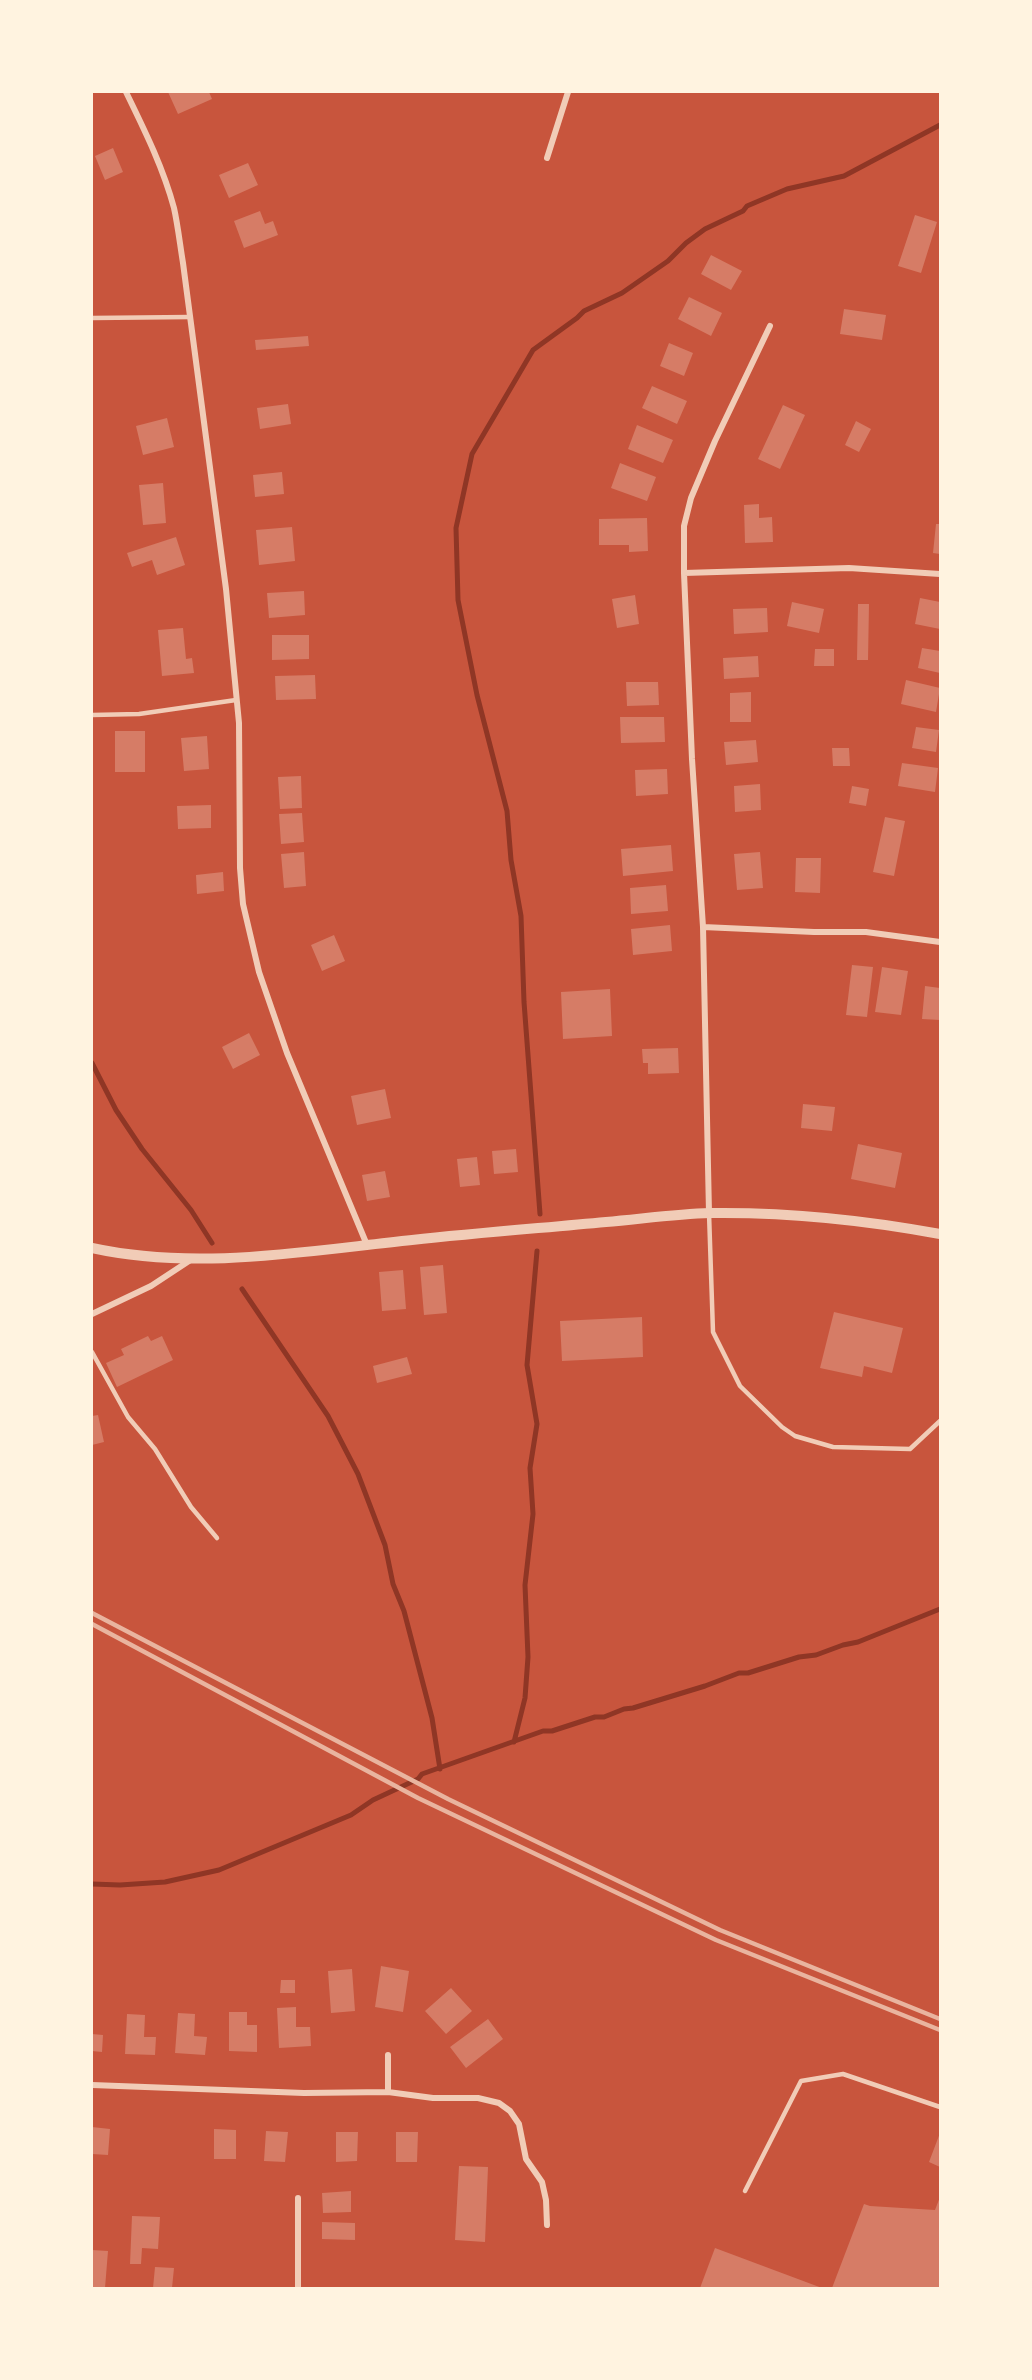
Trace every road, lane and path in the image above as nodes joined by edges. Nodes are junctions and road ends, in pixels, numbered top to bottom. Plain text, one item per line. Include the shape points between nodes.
1 (126, 92) edge
2 (568, 92) edge
3 (547, 159) dead end
4 (190, 317) junction
5 (92, 318) edge
6 (770, 326) dead end
7 (684, 573) junction
8 (940, 574) edge
9 (236, 700) junction
10 (92, 714) edge
11 (703, 927) junction
12 (940, 942) edge
13 (709, 1213) junction
14 (940, 1234) edge
15 (366, 1245) junction
16 (92, 1248) edge
17 (193, 1259) junction
18 (92, 1314) edge
19 (92, 1352) edge
20 (940, 1421) edge
21 (217, 1538) dead end
22 (388, 2055) dead end
23 (92, 2085) edge
24 (388, 2091) junction
25 (940, 2107) edge
26 (745, 2191) dead end
27 (298, 2198) dead end
28 (547, 2225) dead end
29 (298, 2289) edge

1 - 4 street via 174,210
2 - 3 street
4 - 5 lane
4 - 9 street via 226,589
6 - 7 street via 691,498 684,526
7 - 8 street via 849,568
7 - 11 street
9 - 10 lane via 139,714
9 - 15 street via 243,904 259,972 287,1053
11 - 12 street via 866,932
11 - 13 street
13 - 14 street via 878,1222
13 - 15 street
13 - 20 lane via 713,1332 740,1386 782,1427 795,1436 833,1448 910,1449
15 - 17 street
16 - 17 street
17 - 18 street via 151,1286
19 - 21 lane via 128,1417
22 - 24 street
23 - 24 street via 304,2093
24 - 28 street via 434,2098 478,2098 499,2103 510,2111 519,2124 526,2158 542,2182
25 - 26 lane via 843,2074 801,2081
27 - 29 street

